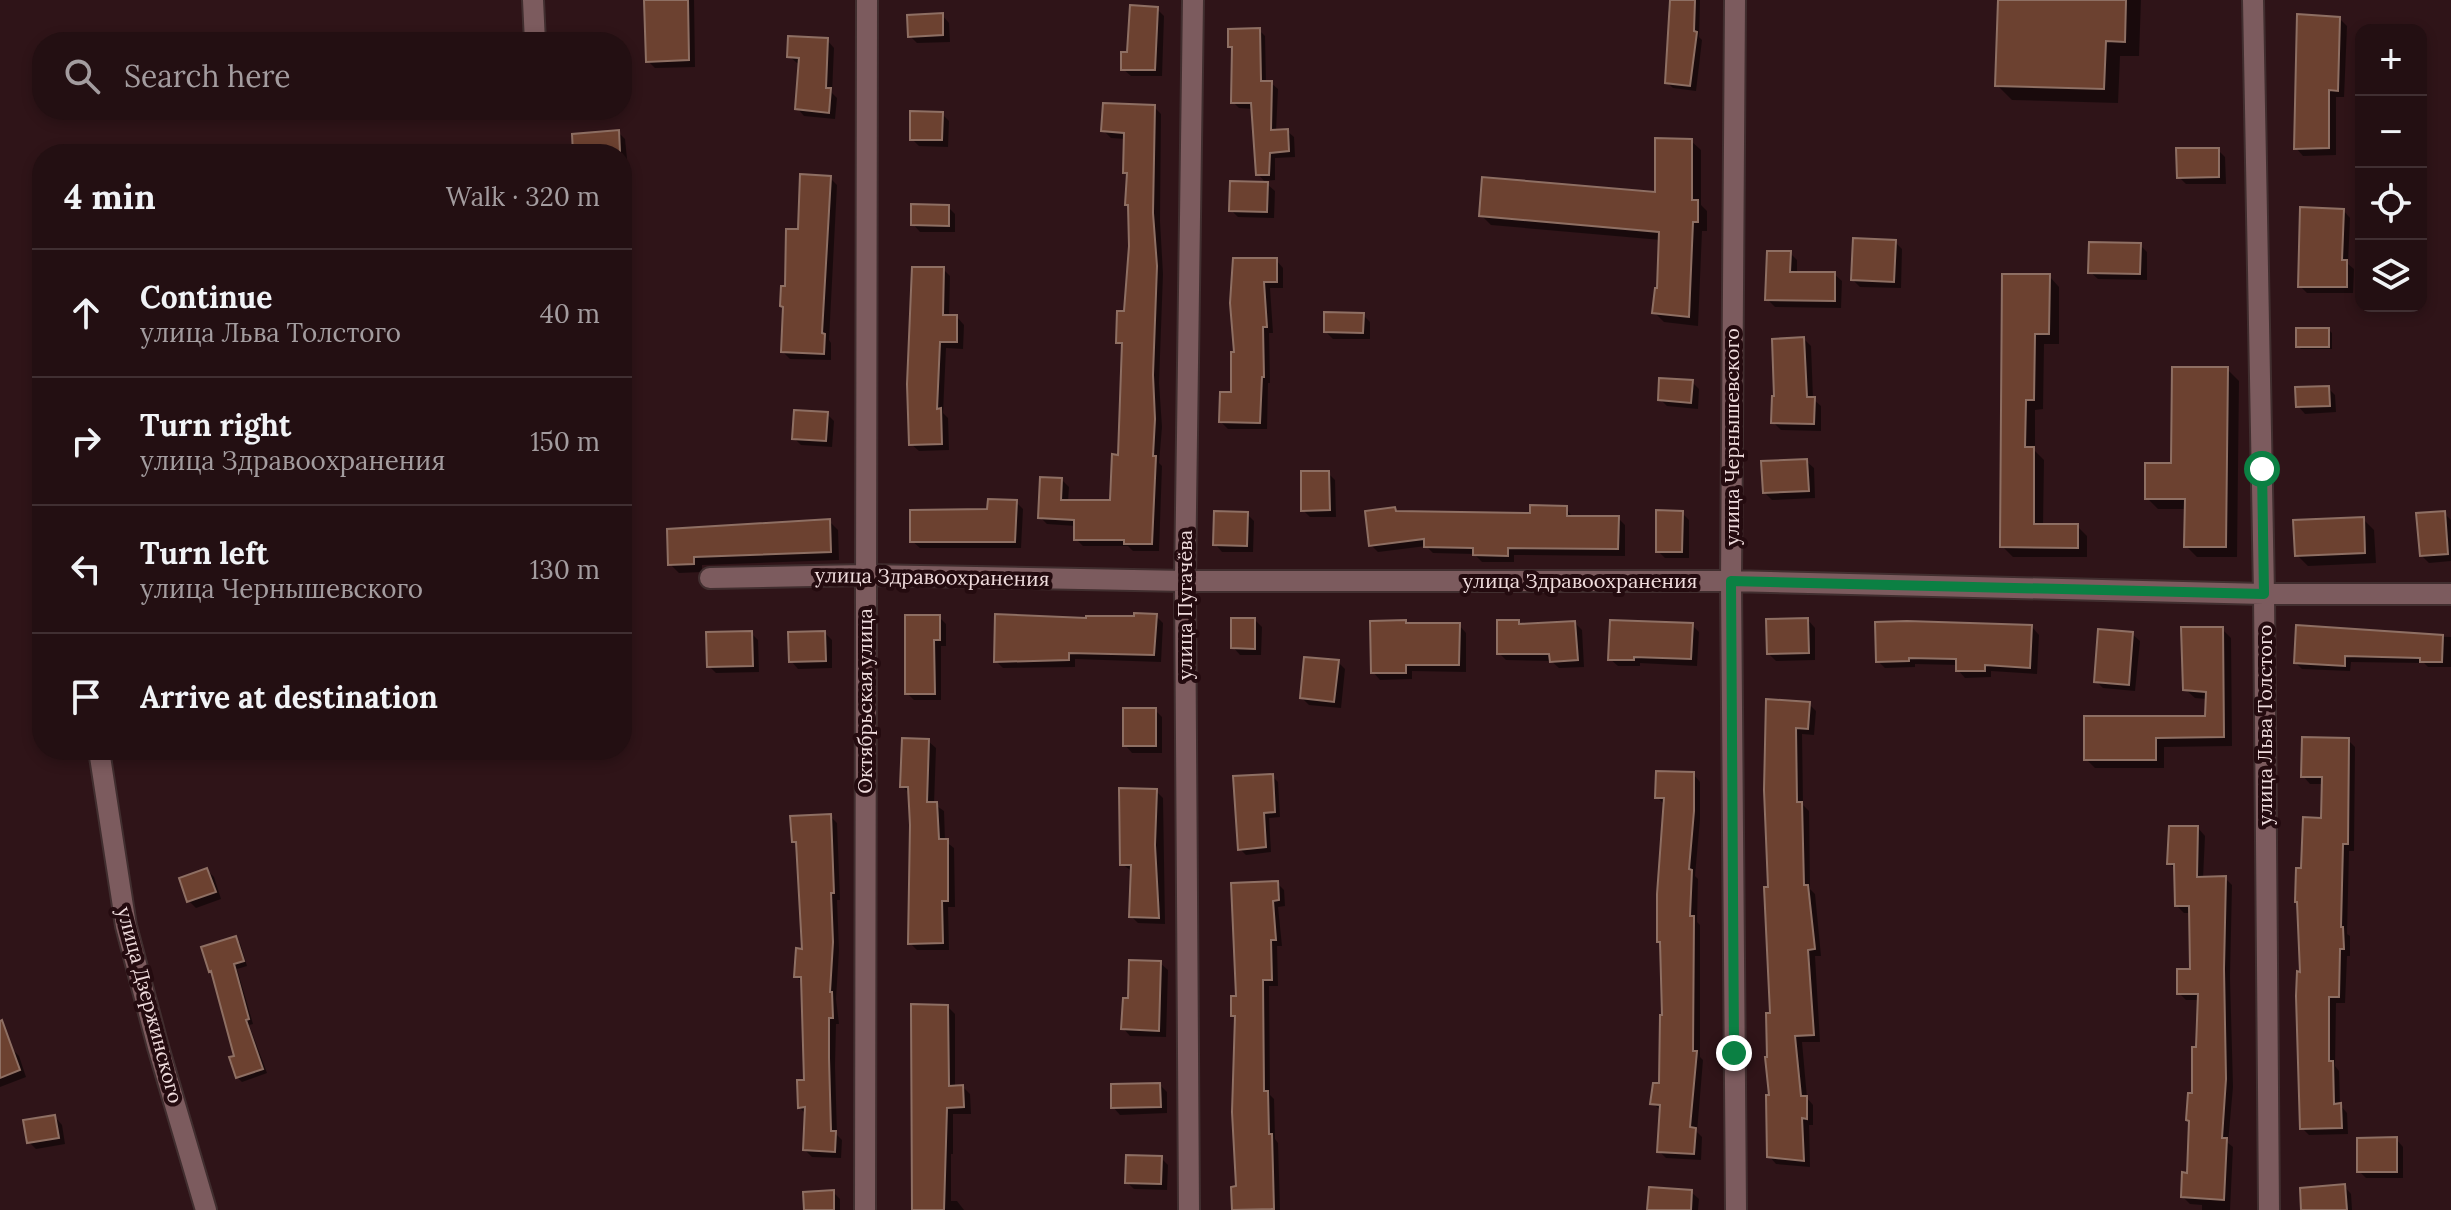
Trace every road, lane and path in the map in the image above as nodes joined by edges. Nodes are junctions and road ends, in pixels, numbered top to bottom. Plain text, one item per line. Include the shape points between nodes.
1 (533, 0) edge
2 (867, 0) edge
3 (1193, 0) edge
4 (1735, 0) edge
5 (2253, 0) edge
6 (535, 32) edge
7 (865, 575) junction
8 (710, 578) dead end
9 (1185, 581) junction
10 (1731, 581) junction
11 (2264, 594) junction
12 (2451, 594) edge
13 (101, 760) edge
14 (206, 1210) edge
15 (865, 1210) edge
16 (1189, 1210) edge
17 (1736, 1210) edge
18 (2269, 1210) edge

1 - 6 street
2 - 7 street, Октябрьская улица
3 - 9 street, улица Пугачёва
4 - 10 street, улица Чернышевского
5 - 11 street, улица Льва Толстого
7 - 8 street, улица Здравоохранения
7 - 9 street, улица Здравоохранения
7 - 15 street, Октябрьская улица
9 - 10 street, улица Здравоохранения
9 - 16 street, улица Пугачёва
10 - 11 street, улица Здравоохранения
10 - 17 street, улица Чернышевского
11 - 12 street, улица Здравоохранения
11 - 18 street, улица Льва Толстого
13 - 14 street, улица Дзержинского via 126,926

